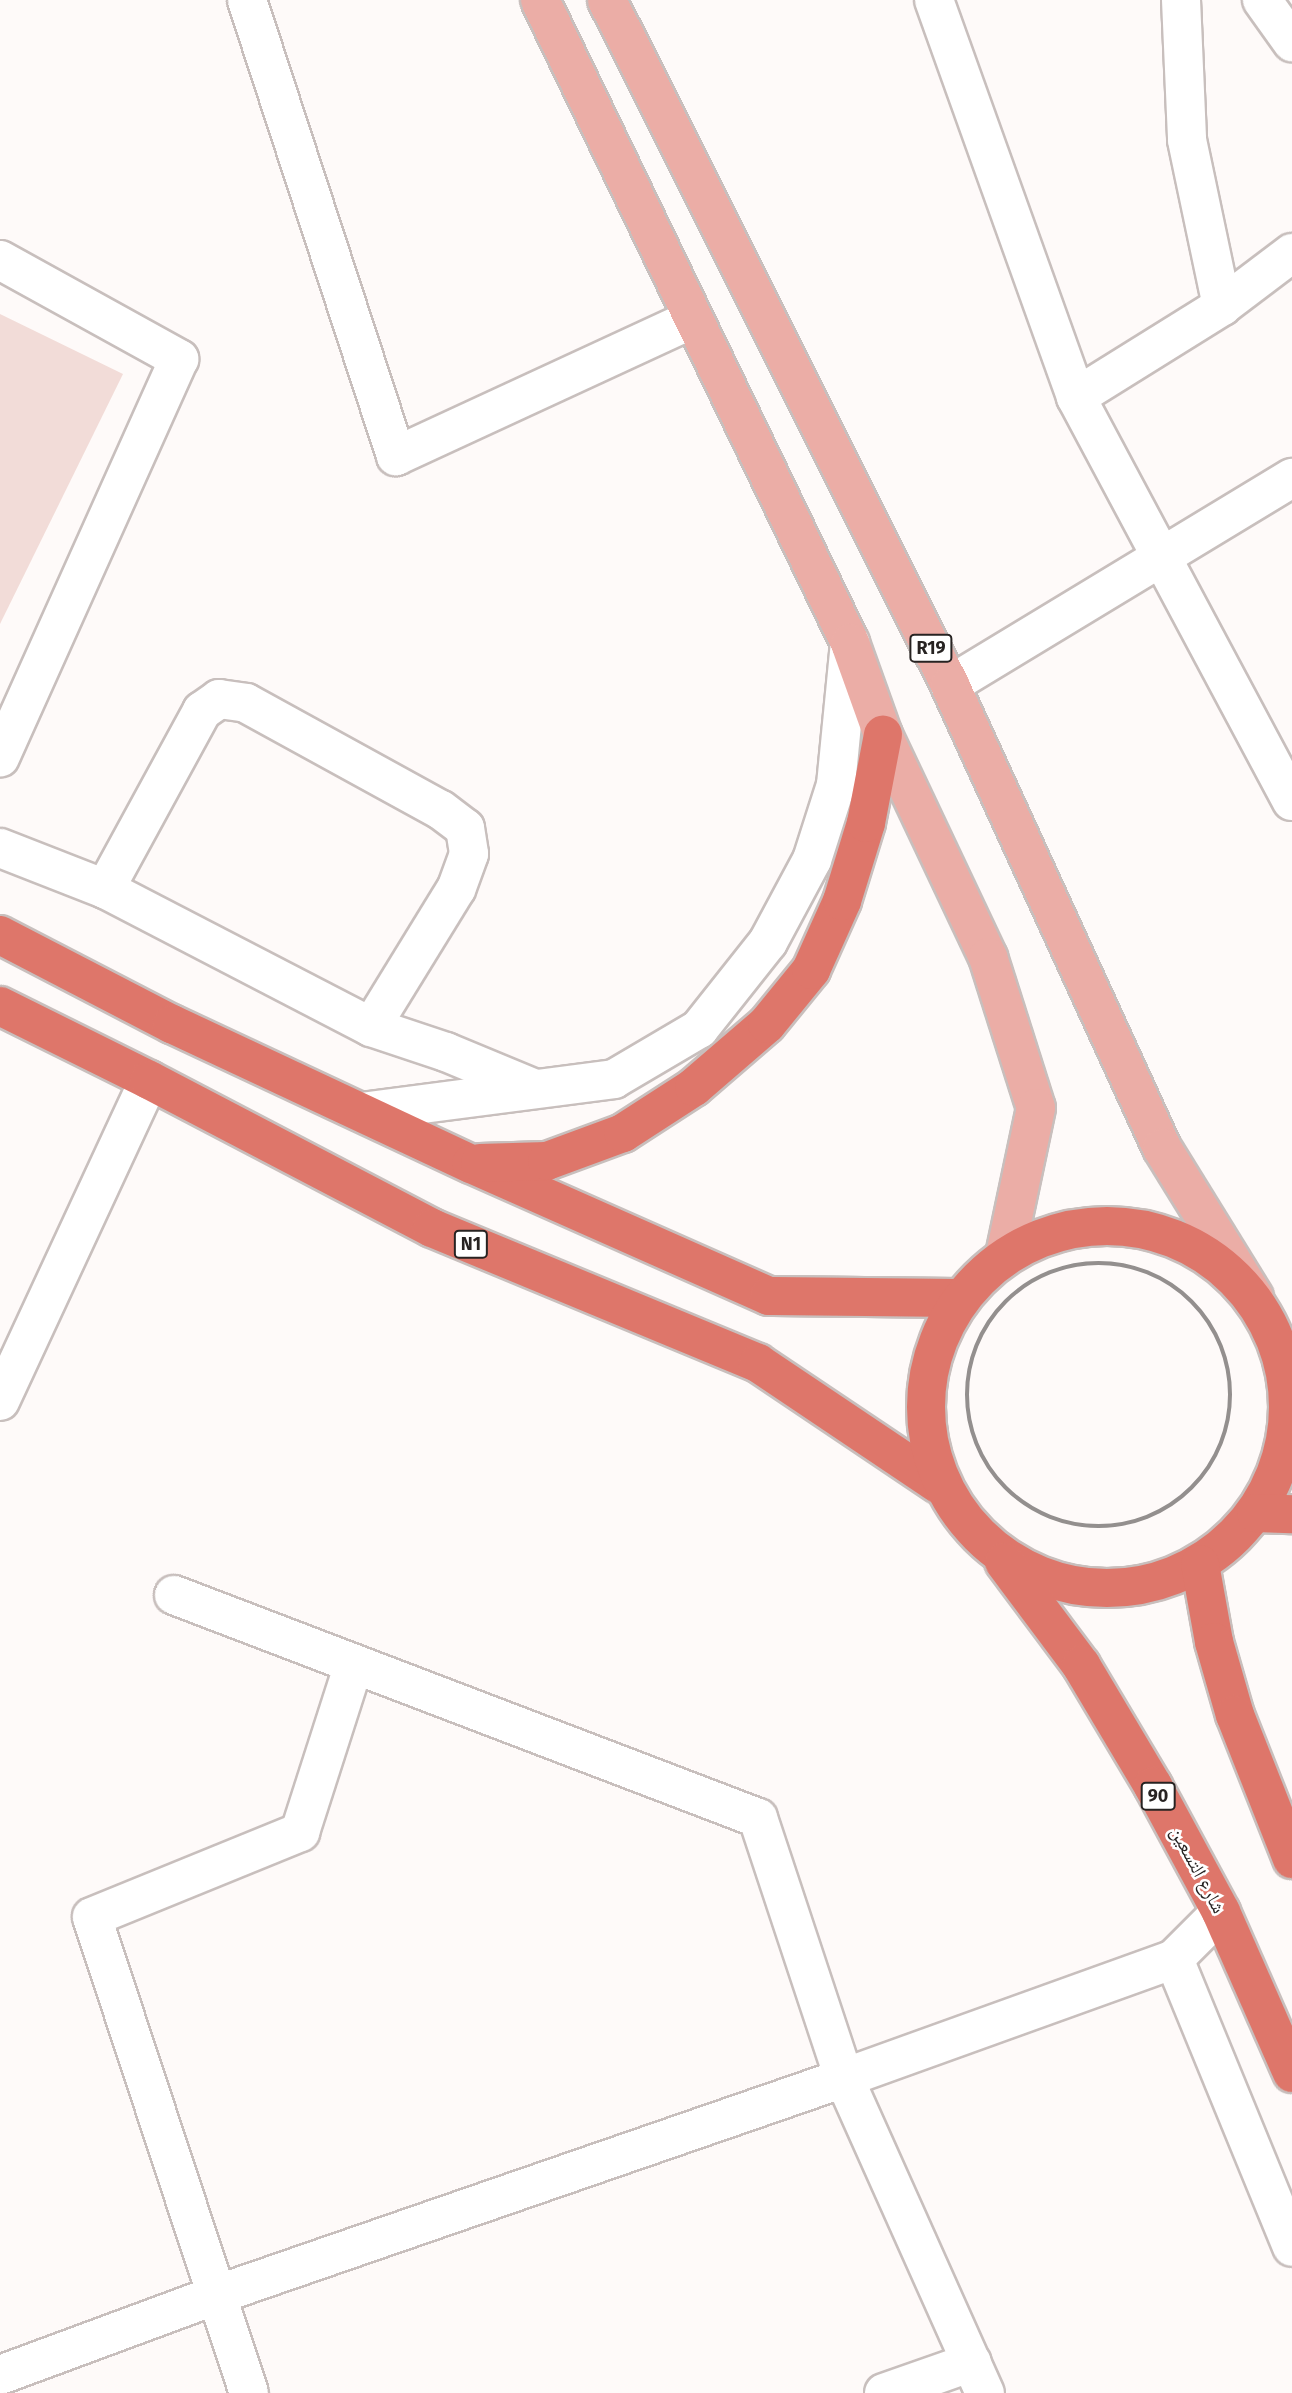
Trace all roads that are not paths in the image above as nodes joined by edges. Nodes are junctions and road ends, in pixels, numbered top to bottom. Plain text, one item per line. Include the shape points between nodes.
1 (247, 0) edge
2 (540, 0) edge
3 (607, 0) edge
4 (934, 0) edge
5 (1181, 0) edge
6 (1262, 0) edge
7 (1292, 42) edge
8 (1292, 253) edge
9 (0, 260) edge
10 (1222, 306) junction
11 (692, 319) junction
12 (1076, 397) junction
13 (1292, 478) edge
14 (1162, 556) junction
15 (850, 643) junction
16 (950, 685) junction
17 (883, 735) junction
18 (1281, 756) edge
19 (0, 758) edge
20 (1292, 801) edge
21 (0, 848) edge
22 (106, 889) junction
23 (0, 935) edge
24 (0, 1006) edge
25 (371, 1027) junction
26 (149, 1080) junction
27 (535, 1089) junction
28 (361, 1112) junction
29 (471, 1164) junction
30 (1005, 1255) junction
31 (1254, 1297) junction
32 (961, 1298) junction
33 (1292, 1326) edge
34 (0, 1401) edge
35 (938, 1484) junction
36 (1274, 1514) edge
37 (988, 1540) junction
38 (1200, 1564) junction
39 (174, 1595) dead end
40 (354, 1664) junction
41 (1292, 1859) edge
42 (1221, 1912) junction
43 (1174, 1959) junction
44 (1292, 2073) edge
45 (844, 2078) junction
46 (1292, 2247) edge
47 (219, 2294) junction
48 (0, 2375) edge
49 (979, 2378) edge
50 (249, 2393) edge
51 (884, 2393) edge

1 - 11 street via 396,456
2 - 11 main road
3 - 16 main road, R19
4 - 12 street
5 - 10 street via 1187,140
6 - 7 street
8 - 10 street
9 - 19 street via 179,359
10 - 12 street
11 - 15 main road
12 - 14 street
13 - 14 street
14 - 16 street
14 - 18 street
15 - 17 main road
15 - 27 street via 836,785 812,860 768,943 699,1029 614,1079
16 - 31 main road, R19 via 1162,1148
17 - 29 highway via 866,823 842,901 811,970 766,1024 694,1087 623,1133 547,1161
17 - 30 main road via 988,957 1036,1108
18 - 20 street
21 - 22 street
22 - 25 street
22 - 25 street via 202,711 219,699 246,703 466,828 469,854 456,889
23 - 28 highway via 172,1024
24 - 26 highway, N1
25 - 27 street
26 - 34 street
26 - 35 highway, N1 via 432,1228 758,1363
27 - 28 street
28 - 29 highway
29 - 32 highway via 769,1296
30 - 31 highway via 1068,1228 1137,1226 1203,1250
30 - 32 highway
31 - 33 highway
31 - 36 highway via 1285,1366 1286,1442
32 - 35 highway via 933,1354 925,1414
35 - 37 highway
36 - 38 highway
37 - 38 highway via 1033,1575 1089,1589 1147,1585
37 - 42 highway, شارع التسعين / 90 via 1082,1665
38 - 41 highway via 1214,1642 1235,1715
39 - 40 street
40 - 45 street via 758,1818
40 - 47 street via 300,1832 92,1917
42 - 43 street
42 - 44 highway, شارع التسعين / 90
43 - 45 street
43 - 46 street
45 - 47 street
45 - 49 street
47 - 48 street
47 - 50 street
49 - 51 street

